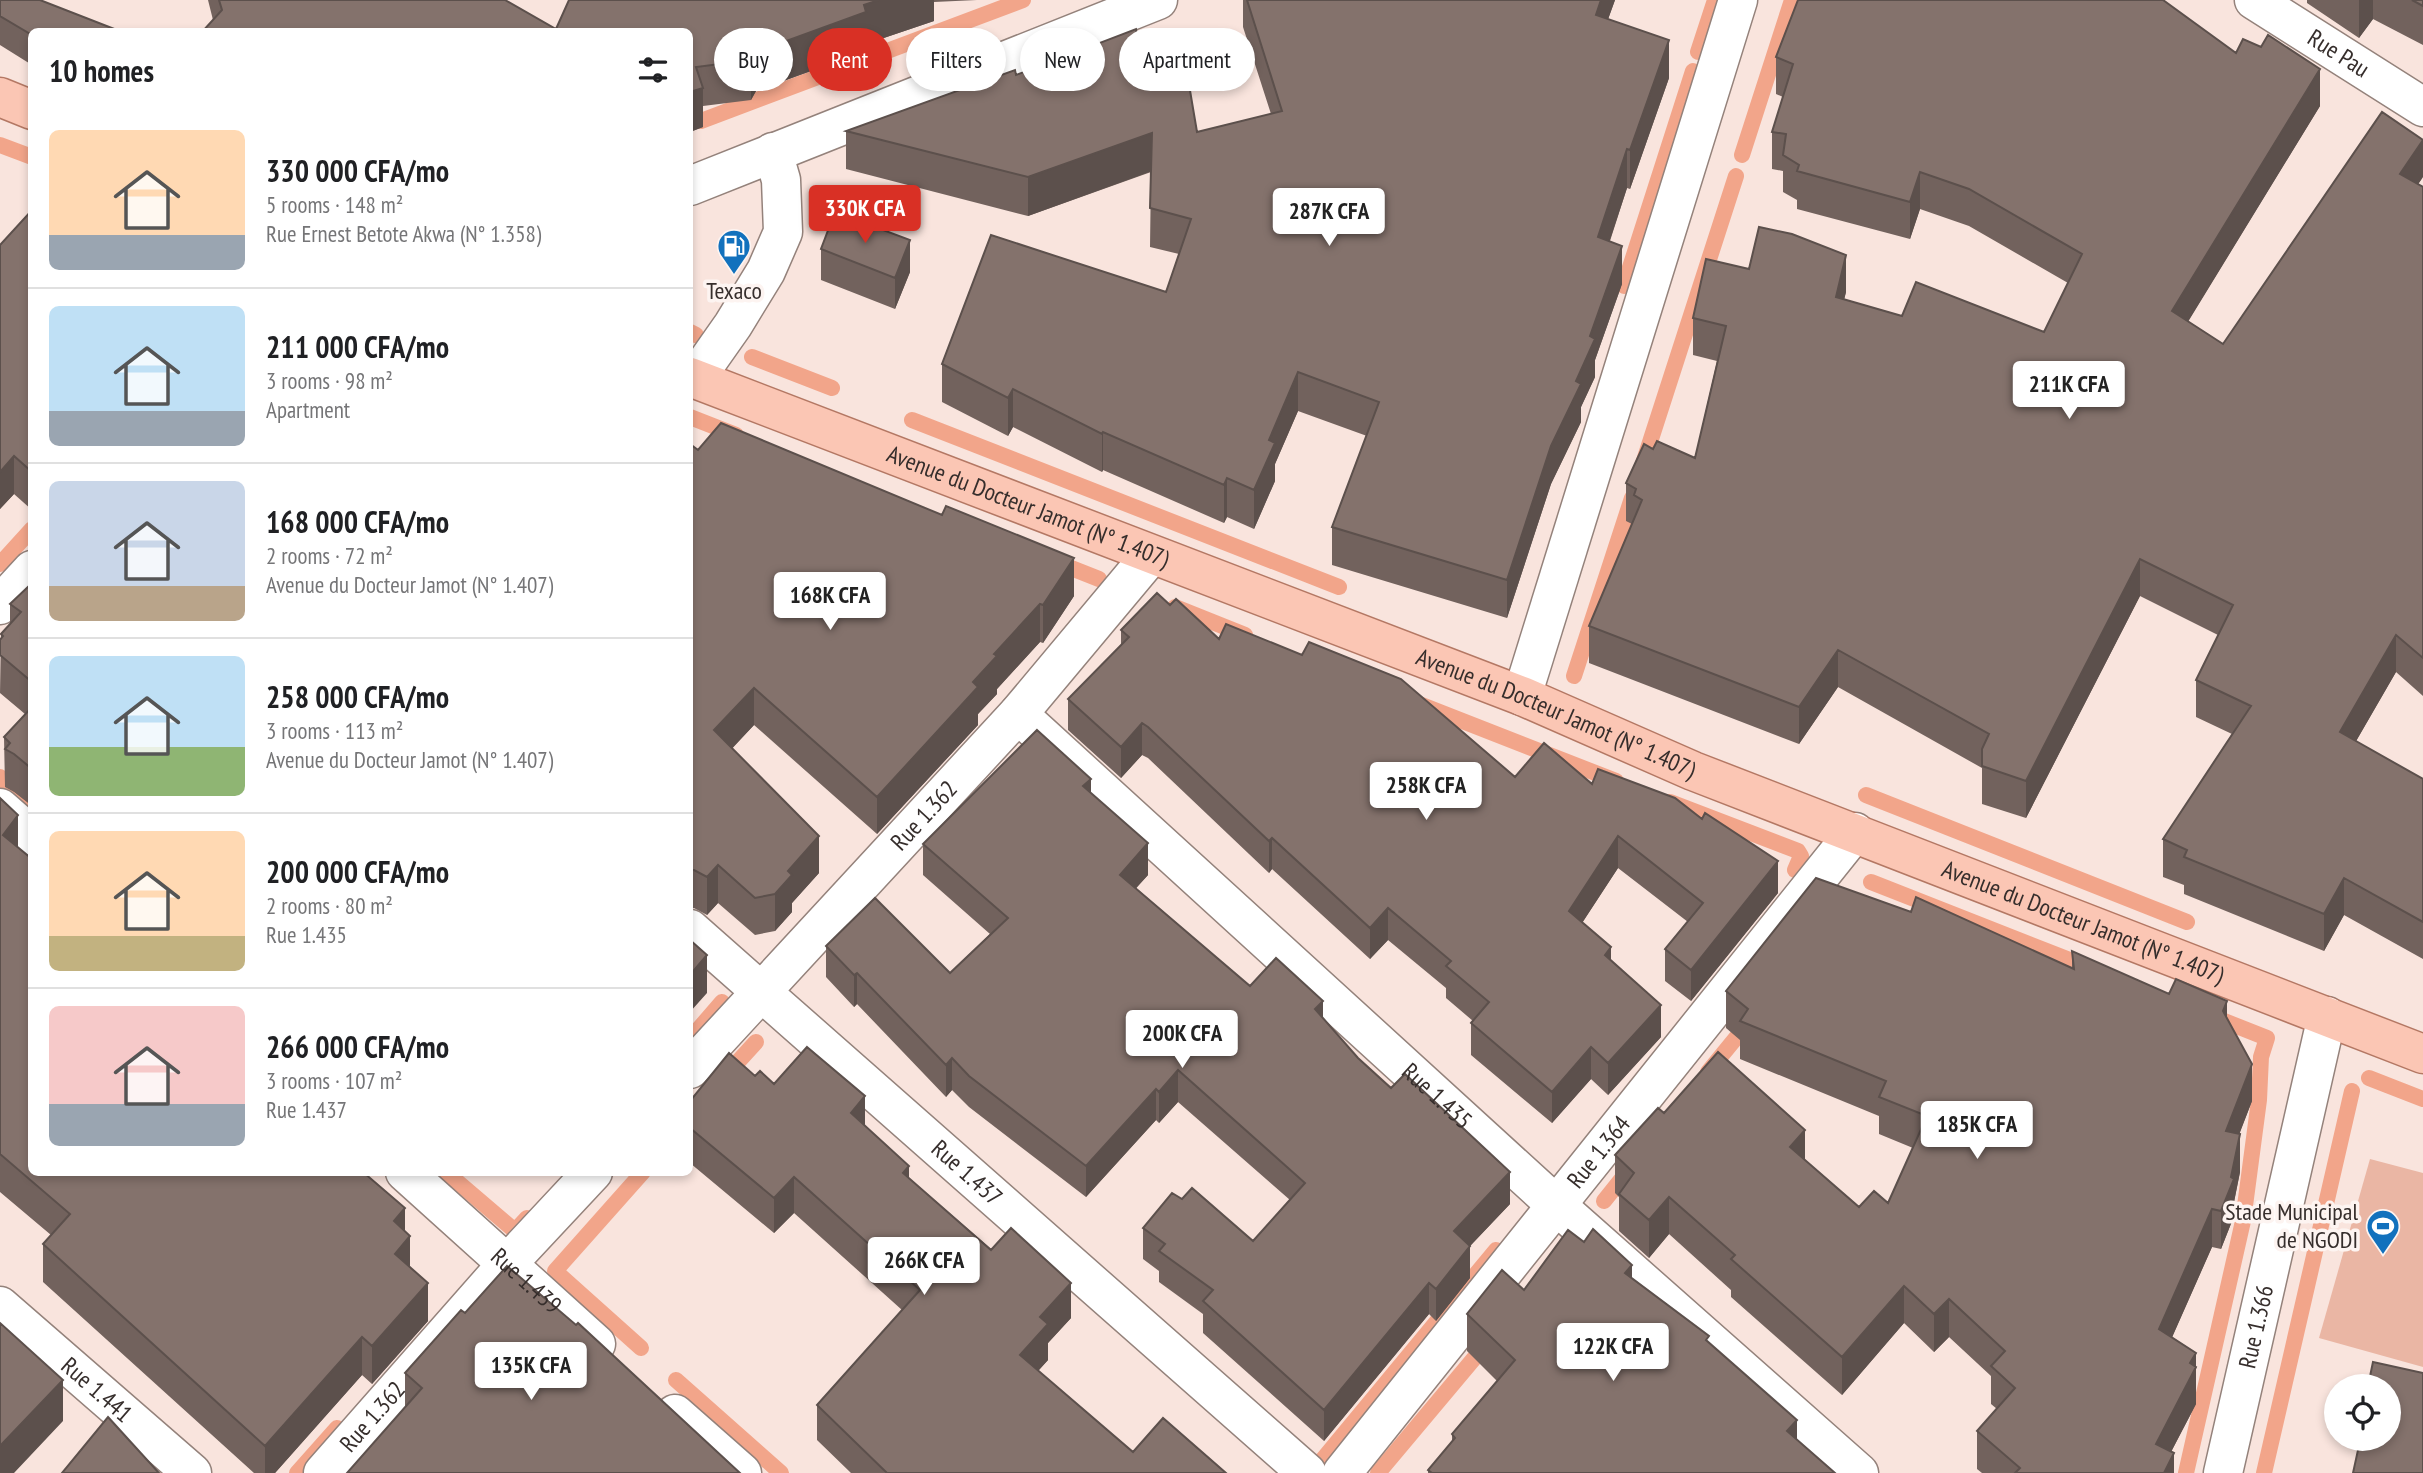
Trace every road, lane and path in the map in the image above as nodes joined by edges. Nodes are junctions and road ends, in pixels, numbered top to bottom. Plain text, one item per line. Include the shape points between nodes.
1 (1158, 0) edge
2 (1738, 0) edge
3 (2254, 0) edge
4 (0, 97) edge
5 (2423, 107) edge
6 (28, 108) edge
7 (773, 152) junction
8 (693, 185) edge
9 (693, 377) edge
10 (693, 378) edge
11 (1151, 555) junction
12 (28, 574) edge
13 (0, 605) edge
14 (1522, 696) junction
15 (1018, 714) junction
16 (0, 808) edge
17 (28, 832) edge
18 (1856, 832) junction
19 (693, 932) edge
20 (761, 992) junction
21 (2327, 1016) junction
22 (2423, 1054) edge
23 (693, 1066) edge
24 (409, 1176) edge
25 (589, 1176) edge
26 (1556, 1205) junction
27 (507, 1264) junction
28 (0, 1306) edge
29 (619, 1364) edge
30 (650, 1391) edge
31 (192, 1473) edge
32 (323, 1473) edge
33 (741, 1473) edge
34 (1307, 1473) edge
35 (1342, 1473) edge
36 (1859, 1473) edge
37 (2222, 1473) edge

1 - 7 street
2 - 14 street
3 - 5 street, Rue Pau
4 - 6 main road
7 - 8 street
7 - 9 street via 781,180 783,232 733,325
10 - 11 main road, Avenue du Docteur Jamot (N° 1.407)
11 - 14 main road, Avenue du Docteur Jamot (N° 1.407)
11 - 15 street, Rue 1.362
12 - 13 street
14 - 18 main road, Avenue du Docteur Jamot (N° 1.407) via 1693,771
15 - 20 street, Rue 1.362
15 - 26 street, Rue 1.435
16 - 17 street
18 - 21 main road, Avenue du Docteur Jamot (N° 1.407)
18 - 26 street, Rue 1.364
19 - 20 street, Rue 1.437
20 - 23 street, Rue 1.362
20 - 34 street, Rue 1.437
21 - 22 main road, Avenue du Docteur Jamot (N° 1.407)
21 - 37 street, Rue 1.366
24 - 27 street, Rue 1.439
25 - 27 street, Rue 1.362
26 - 35 street, Rue 1.364
26 - 36 street, Rue 1.435
27 - 29 street, Rue 1.439
27 - 32 street, Rue 1.362
28 - 31 street, Rue 1.441
30 - 33 street

